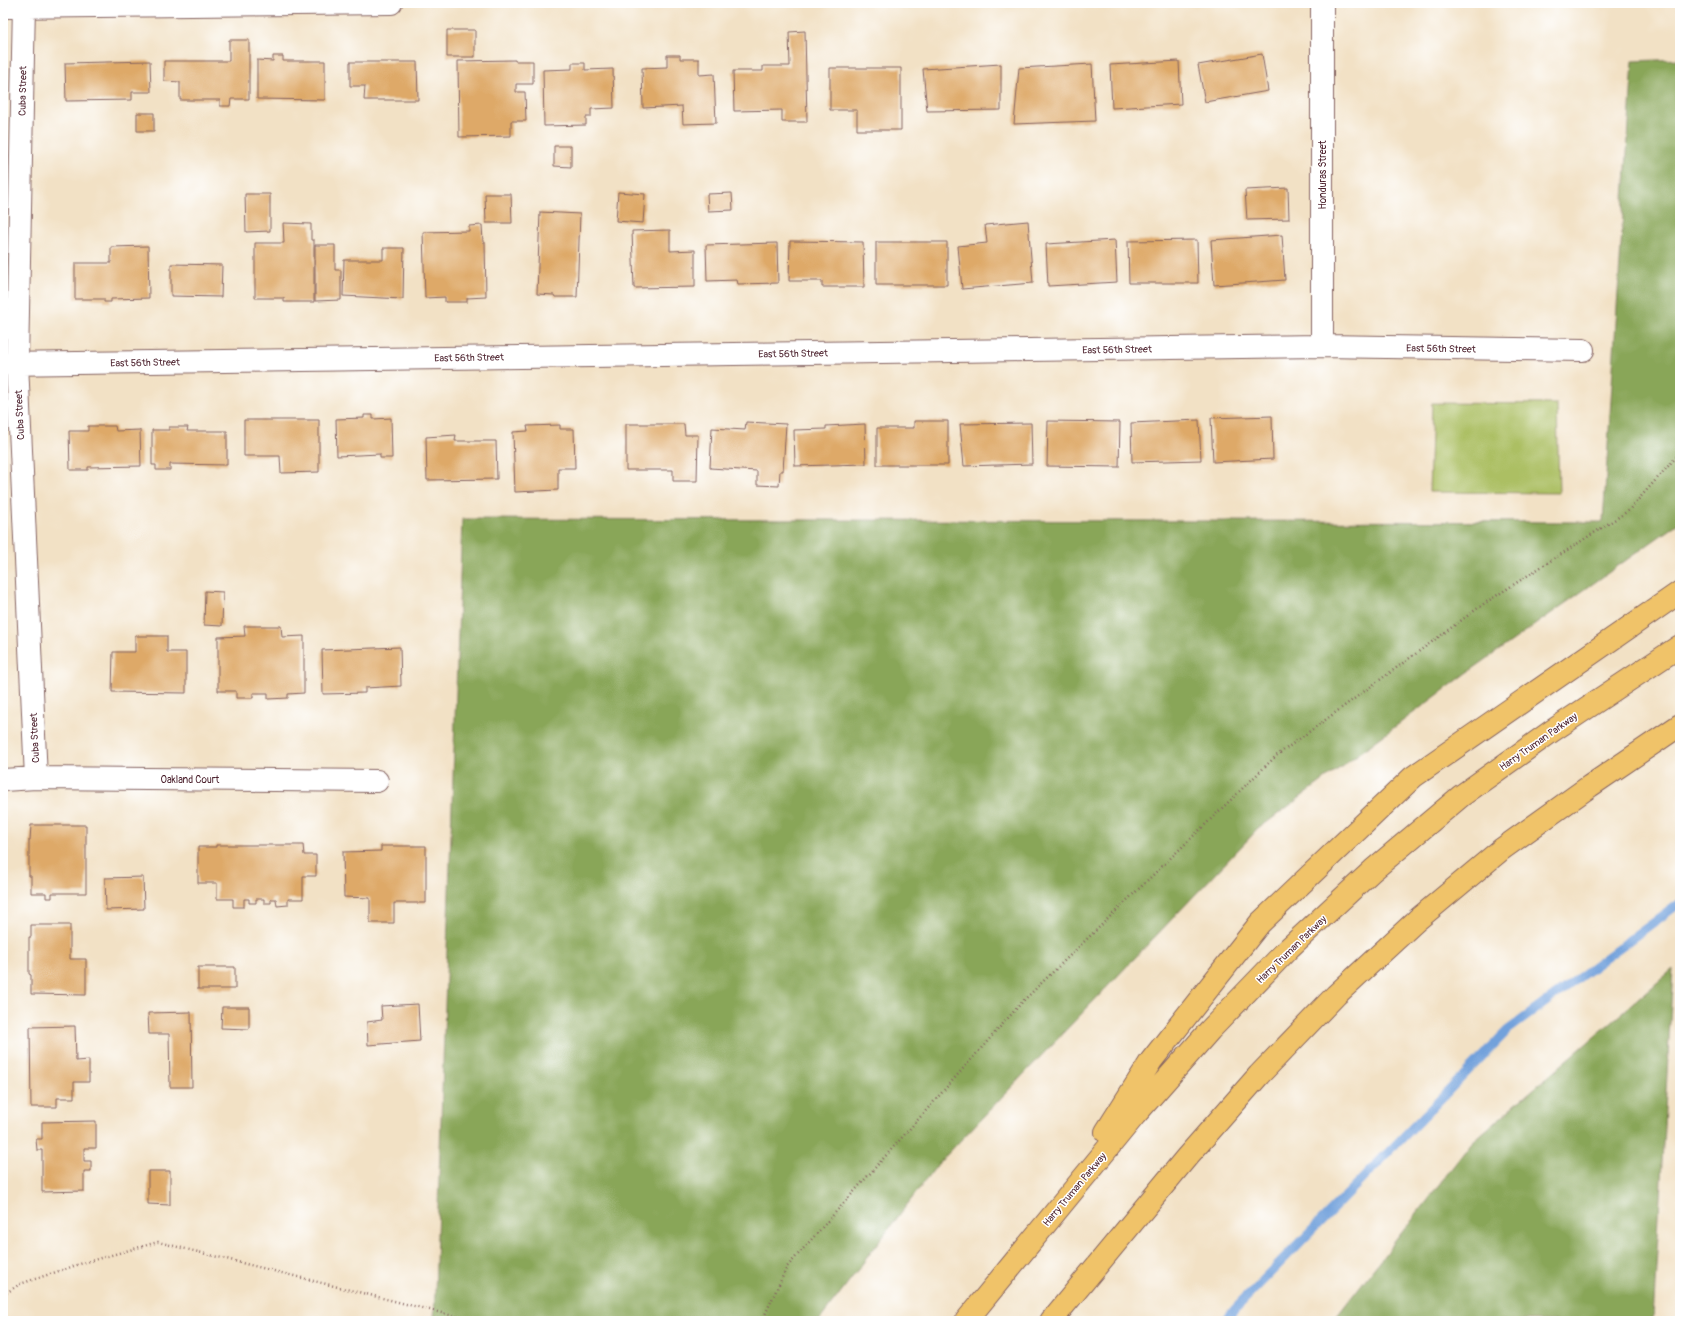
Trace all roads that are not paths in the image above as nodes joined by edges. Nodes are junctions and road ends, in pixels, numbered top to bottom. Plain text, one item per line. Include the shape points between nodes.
1 (391, 3) edge
2 (1322, 3) edge
3 (17, 6) edge
4 (1322, 346) junction
5 (1582, 350) dead end
6 (10, 363) edge
7 (1680, 592) edge
8 (1680, 646) edge
9 (1680, 725) edge
10 (36, 778) junction
11 (3, 780) edge
12 (377, 780) dead end
13 (1055, 1212) junction
14 (966, 1321) edge
15 (1051, 1321) edge

1 - 3 street
2 - 4 street, Honduras Street
3 - 6 street, Cuba Street
4 - 5 street, East 56th Street
4 - 6 street, East 56th Street
6 - 10 street, Cuba Street
7 - 13 highway via 1413,777 1260,923 1151,1061
8 - 13 highway, Harry Truman Parkway via 1552,731 1461,796 1373,870 1289,948 1210,1030
9 - 15 highway via 1502,849 1417,920 1336,995 1259,1075 1186,1158
10 - 11 street, Oakland Court
10 - 12 street, Oakland Court
13 - 14 highway, Harry Truman Parkway

